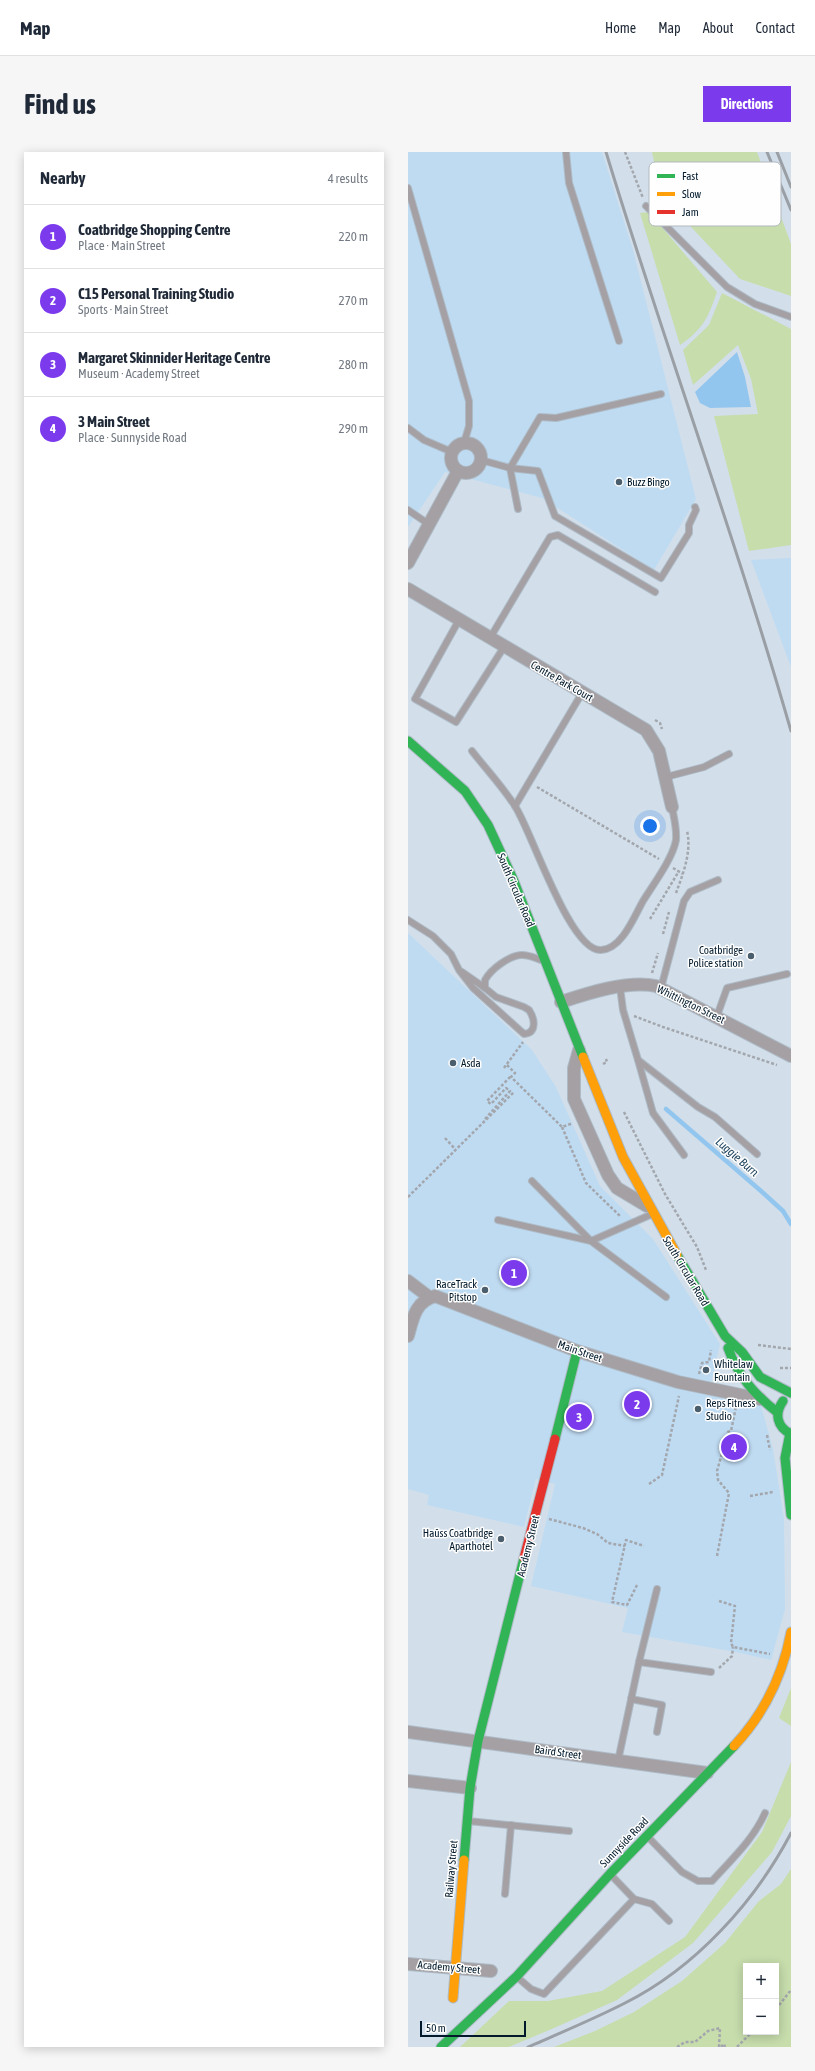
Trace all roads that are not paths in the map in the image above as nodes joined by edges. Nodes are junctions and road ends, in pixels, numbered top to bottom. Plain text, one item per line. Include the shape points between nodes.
1 (566, 152) edge
2 (408, 188) edge
3 (646, 206) road end
4 (649, 209) edge
5 (666, 226) edge
6 (791, 317) edge
7 (619, 341) dead end
8 (661, 394) dead end
9 (408, 428) edge
10 (464, 443) junction
11 (452, 452) junction
12 (481, 460) junction
13 (510, 468) junction
14 (458, 471) junction
15 (694, 507) dead end
16 (518, 509) dead end
17 (408, 510) edge
18 (430, 525) junction
19 (408, 563) edge
20 (408, 589) edge
21 (655, 592) dead end
22 (460, 620) junction
23 (490, 638) junction
24 (504, 647) junction
25 (582, 693) junction
26 (408, 740) edge
27 (408, 745) edge
28 (472, 751) dead end
29 (420, 752) junction
30 (730, 754) dead end
31 (666, 777) junction
32 (515, 806) junction
33 (672, 807) joint
34 (718, 880) dead end
35 (408, 920) edge
36 (545, 961) junction
37 (459, 970) junction
38 (787, 974) dead end
39 (620, 987) junction
40 (485, 988) junction
41 (661, 988) junction
42 (501, 999) junction
43 (561, 1002) junction
44 (500, 1014) junction
45 (717, 1016) junction
46 (579, 1050) junction
47 (791, 1056) edge
48 (638, 1060) junction
49 (757, 1154) dead end
50 (684, 1155) dead end
51 (532, 1181) dead end
52 (650, 1210) junction
53 (498, 1220) dead end
54 (591, 1241) junction
55 (408, 1281) edge
56 (429, 1297) junction
57 (666, 1297) dead end
58 (408, 1336) edge
59 (725, 1336) junction
60 (577, 1351) junction
61 (791, 1394) edge
62 (762, 1400) junction
63 (777, 1412) junction
64 (790, 1433) edge
65 (791, 1515) edge
66 (657, 1589) dead end
67 (791, 1632) edge
68 (639, 1662) junction
69 (712, 1672) road end
70 (631, 1699) junction
71 (408, 1732) edge
72 (657, 1732) dead end
73 (478, 1741) junction
74 (618, 1761) junction
75 (707, 1773) junction
76 (408, 1781) edge
77 (470, 1788) junction
78 (765, 1813) dead end
79 (467, 1820) junction
80 (510, 1825) junction
81 (570, 1831) dead end
82 (647, 1836) junction
83 (610, 1874) junction
84 (505, 1894) dead end
85 (634, 1899) junction
86 (669, 1921) dead end
87 (408, 1964) edge
88 (454, 1968) junction
89 (491, 1971) dead end
90 (517, 1976) junction
91 (453, 1998) dead end
92 (441, 2047) edge

1 - 7 lane via 568,183
2 - 10 lane via 469,401 469,426
3 - 4 lane
5 - 6 lane via 727,287 755,304
8 - 13 lane via 556,418 540,417
9 - 11 lane via 424,440
10 - 11 street via 457,445
10 - 12 street via 477,448
11 - 14 street via 451,462
12 - 13 lane
12 - 14 street via 477,469 472,472 467,474
13 - 15 lane via 538,471 555,516 661,578 689,533 689,525 696,510
13 - 16 lane
14 - 18 street
17 - 18 lane
18 - 19 street
20 - 22 street, Centre Park Court
21 - 23 lane via 558,535 550,537
22 - 23 street, Centre Park Court
22 - 24 lane via 415,699 456,722
23 - 24 street, Centre Park Court
24 - 25 street, Centre Park Court
25 - 31 street, Centre Park Court via 646,730 659,751
25 - 32 lane
26 - 29 main road, South Circular Road
27 - 29 main road, South Circular Road
28 - 32 lane
29 - 36 main road, South Circular Road via 465,791 488,825 513,879
30 - 31 lane via 704,767
31 - 33 street, Centre Park Court
32 - 33 lane via 574,930 587,945 596,950 605,950 620,940 666,863 676,841
34 - 41 lane via 690,892 684,900
35 - 37 lane via 433,936 451,954
36 - 40 lane via 528,955 517,956 498,966 487,976
36 - 43 main road, South Circular Road
37 - 40 lane
37 - 44 lane via 473,988
38 - 45 lane via 727,988
39 - 41 street, Whittington Street via 649,984
39 - 43 street, Whittington Street via 600,990
39 - 48 lane via 623,1010
40 - 42 lane
41 - 45 street, Whittington Street
42 - 44 lane
42 - 44 lane via 524,1007 533,1016 534,1028 524,1034
43 - 46 main road, South Circular Road
45 - 47 street, Whittington Street
46 - 52 main road, South Circular Road via 623,1157
46 - 52 street, South Circular Road via 574,1068 574,1099 583,1120 608,1175 618,1188
48 - 49 lane via 698,1107 715,1117
48 - 50 lane via 653,1113
51 - 54 lane
52 - 54 lane via 628,1225
52 - 59 main road, South Circular Road
53 - 54 lane
54 - 57 lane
55 - 56 street, Main Street
56 - 58 street via 418,1306
56 - 60 street, Main Street via 442,1298
59 - 61 main road, South Circular Road via 742,1352 760,1378
59 - 62 main road, South Circular Road via 732,1360 747,1387
60 - 62 street, Main Street via 696,1386
60 - 73 main road, Academy Street
61 - 63 main road via 782,1402
62 - 63 main road, South Circular Road
63 - 64 main road via 778,1422
64 - 65 main road via 785,1458
66 - 68 lane
67 - 75 main road, Sunnyside Road via 777,1682 753,1723
68 - 69 lane
68 - 70 lane
70 - 72 lane via 662,1705
70 - 74 lane
71 - 73 street, Baird Street
73 - 74 street, Baird Street
73 - 77 main road, Railway Street
74 - 75 street, Baird Street
75 - 82 main road, Sunnyside Road
76 - 77 street
77 - 79 main road, Railway Street
78 - 82 lane via 761,1823 742,1849 712,1881 698,1881 682,1872
79 - 80 lane
79 - 88 main road, Railway Street
80 - 81 lane
80 - 84 lane
82 - 83 main road, Sunnyside Road
83 - 85 lane
83 - 90 main road, Sunnyside Road
85 - 86 lane via 652,1904
85 - 90 lane via 544,1994 531,1988
87 - 88 street, Academy Street
88 - 89 street, Academy Street
88 - 91 main road, Railway Street
90 - 92 main road, Sunnyside Road

